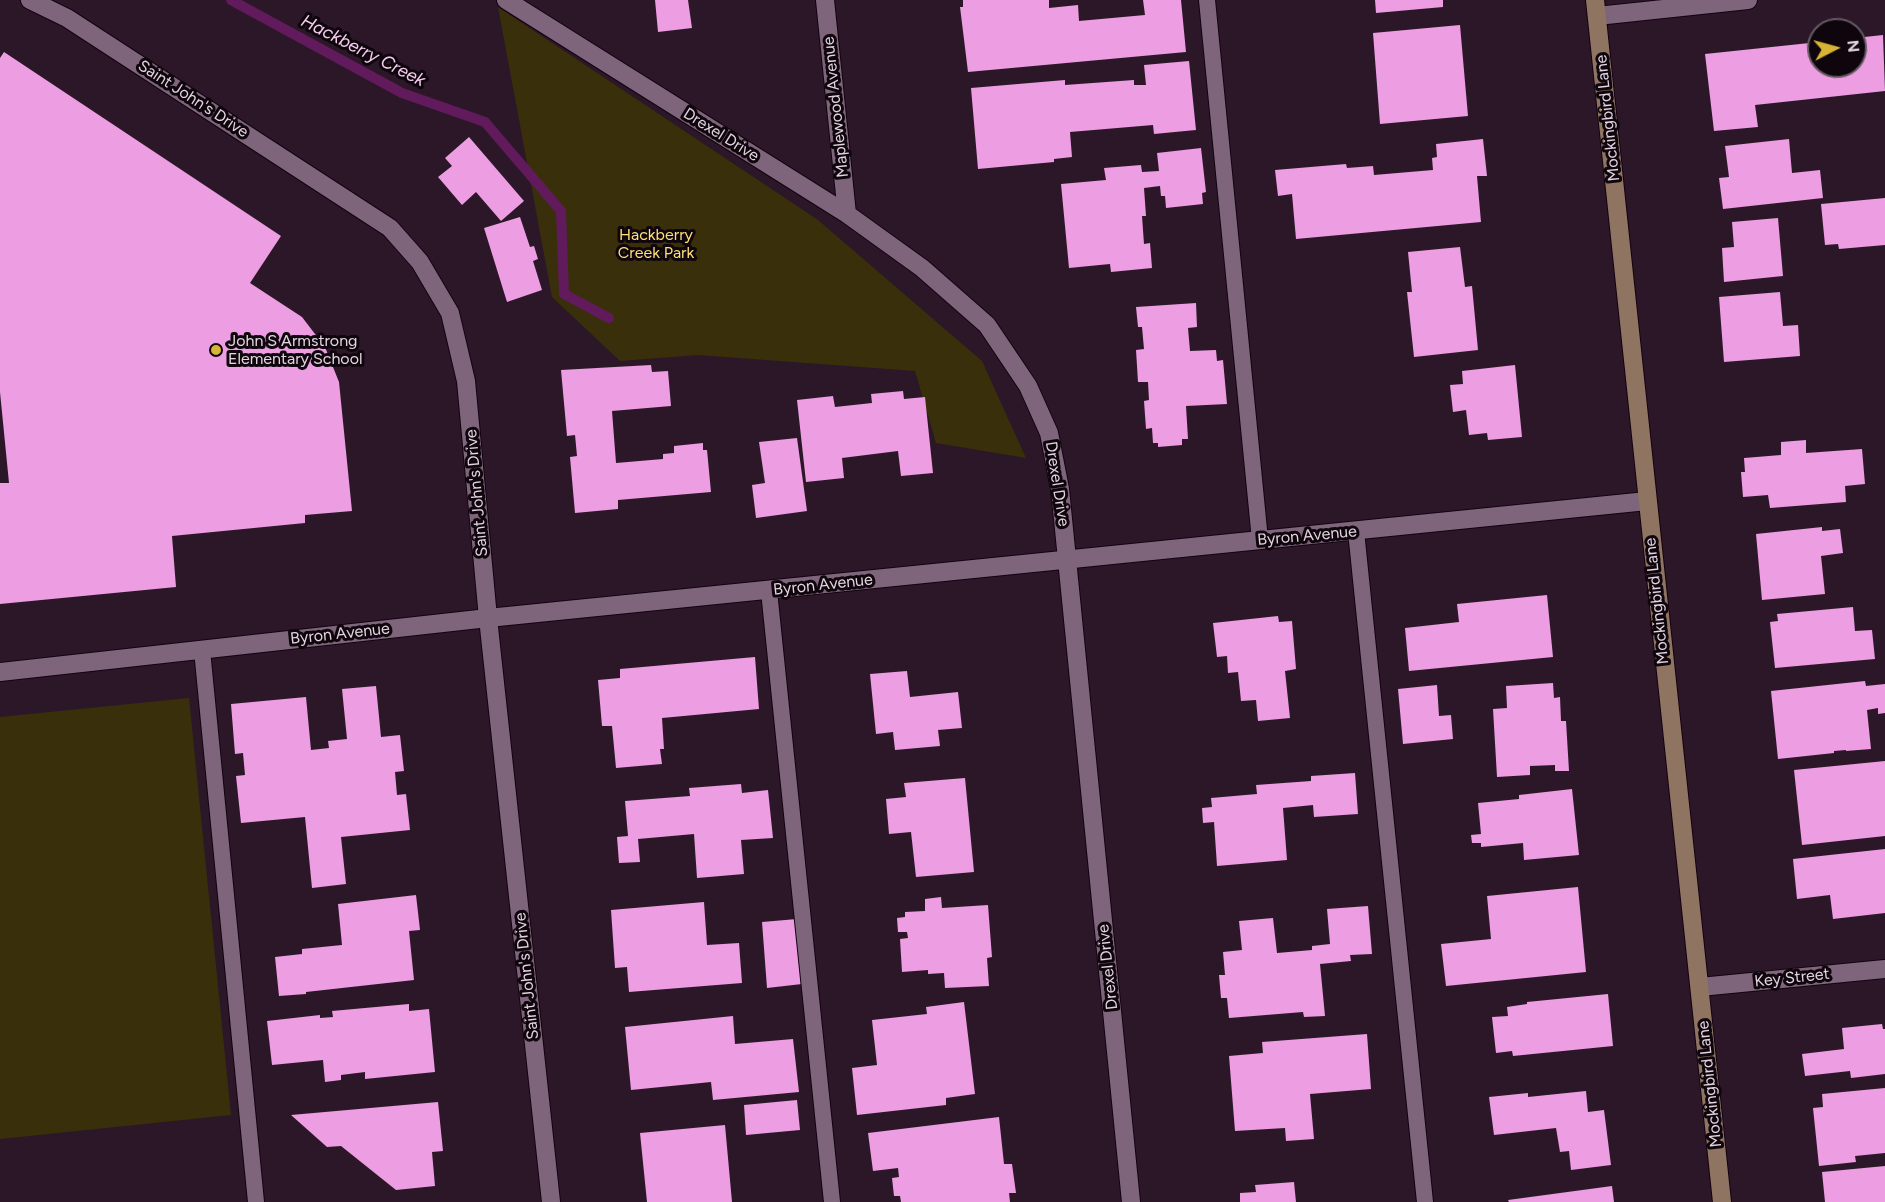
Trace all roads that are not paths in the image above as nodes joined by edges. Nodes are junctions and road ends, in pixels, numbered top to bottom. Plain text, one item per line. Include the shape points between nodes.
1 (30, 0) edge
2 (506, 0) edge
3 (825, 0) edge
4 (1207, 0) edge
5 (1748, 0) edge
6 (1596, 8) edge
7 (847, 214) junction
8 (1647, 501) junction
9 (1356, 531) junction
10 (1260, 540) junction
11 (1067, 559) junction
12 (769, 591) junction
13 (488, 618) junction
14 (202, 650) junction
15 (0, 672) edge
16 (1885, 969) edge
17 (1700, 987) junction
18 (256, 1202) edge
19 (551, 1202) edge
20 (832, 1202) edge
21 (1131, 1202) edge
22 (1425, 1202) edge
23 (1722, 1202) edge

1 - 13 street, Saint John's Drive via 67,18 349,200 390,228 420,262 450,314 466,381
2 - 7 street, Drexel Drive
3 - 7 street, Maplewood Avenue
4 - 10 lane
5 - 6 street
6 - 8 main road, Mockingbird Lane
7 - 11 street, Drexel Drive via 922,268 987,325 1028,386 1049,433
8 - 9 street, Byron Avenue
8 - 17 main road, Mockingbird Lane
9 - 10 street, Byron Avenue
9 - 22 lane
10 - 11 street, Byron Avenue
11 - 12 street, Byron Avenue
11 - 21 street, Drexel Drive
12 - 13 street, Byron Avenue
12 - 20 lane
13 - 14 street, Byron Avenue
13 - 19 street, Saint John's Drive
14 - 15 street, Byron Avenue
14 - 18 lane
16 - 17 street, Key Street
17 - 23 main road, Mockingbird Lane

